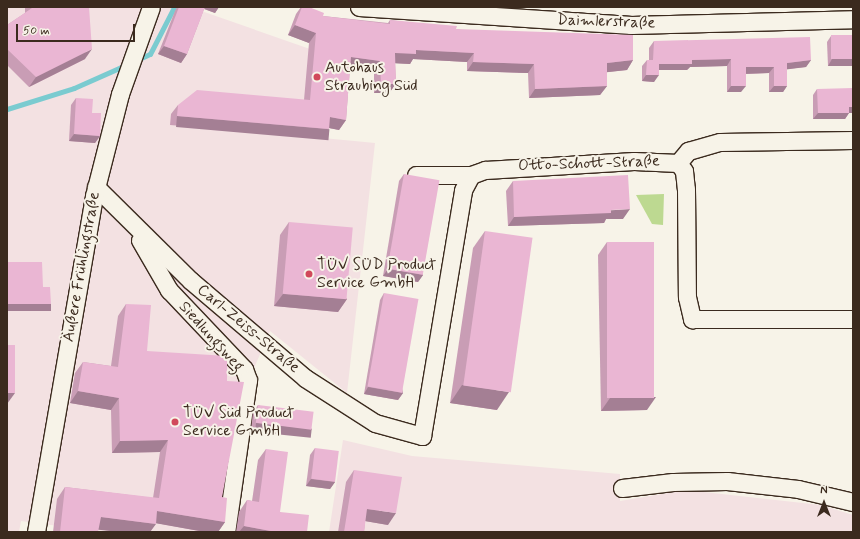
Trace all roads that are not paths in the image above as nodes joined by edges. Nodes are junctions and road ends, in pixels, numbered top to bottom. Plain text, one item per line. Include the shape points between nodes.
1 (152, 7) edge
2 (359, 7) edge
3 (522, 13) edge
4 (853, 19) edge
5 (853, 140) edge
6 (678, 163) junction
7 (416, 175) edge
8 (471, 175) junction
9 (96, 187) junction
10 (132, 224) junction
11 (853, 319) edge
12 (622, 488) dead end
13 (853, 502) edge
14 (36, 532) edge
15 (226, 532) edge

1 - 9 street, Äußere Frühlingstraße via 124,83
2 - 3 street, Daimlerstraße
3 - 4 street, Daimlerstraße via 631,25
5 - 6 street via 720,142 688,151
6 - 8 street, Otto-Schott-Straße via 634,161 514,166 485,170
6 - 11 street, Otto-Schott-Straße via 684,171 686,189 687,297 692,319
7 - 8 street, Otto-Schott-Straße
8 - 10 street, Carl-Zeiss-Straße via 463,190 422,436 375,423 305,378 190,280
9 - 10 street, Carl-Zeiss-Straße
9 - 14 street, Äußere Frühlingstraße
10 - 15 street, Siedlungsweg via 169,290 244,369 248,380
12 - 13 street via 673,482 727,481 798,489

